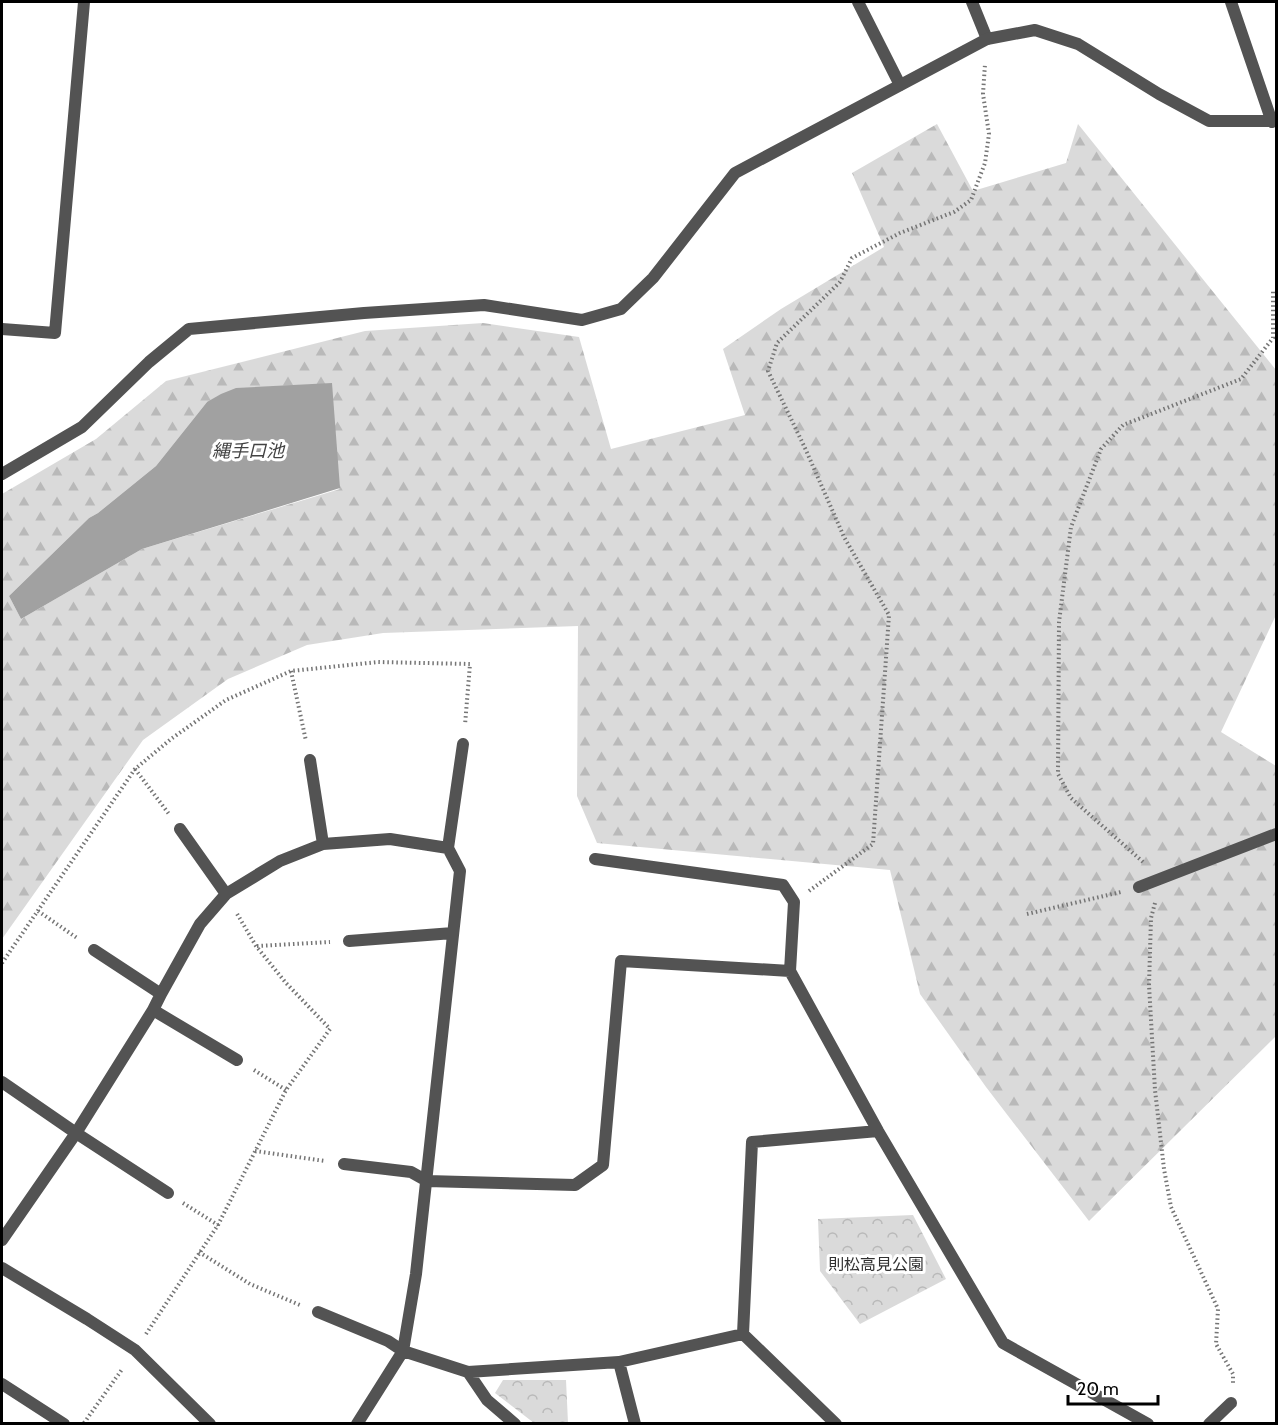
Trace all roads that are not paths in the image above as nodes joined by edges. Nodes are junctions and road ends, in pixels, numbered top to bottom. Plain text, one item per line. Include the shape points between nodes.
1 (84, 2) edge
2 (858, 2) edge
3 (972, 2) edge
4 (1231, 2) edge
5 (987, 39) junction
6 (900, 85) junction
7 (1274, 121) edge
8 (2, 329) edge
9 (2, 474) edge
10 (463, 744) road end
11 (310, 759) road end
12 (180, 829) road end
13 (1276, 834) edge
14 (323, 844) junction
15 (448, 848) junction
16 (595, 859) dead end
17 (1139, 887) road end
18 (226, 894) junction
19 (453, 933) junction
20 (349, 941) road end
21 (94, 950) road end
22 (790, 971) junction
23 (160, 993) junction
24 (153, 1010) junction
25 (237, 1060) road end
26 (2, 1082) edge
27 (878, 1131) junction
28 (76, 1133) junction
29 (344, 1164) road end
30 (427, 1181) junction
31 (168, 1193) road end
32 (2, 1240) edge
33 (2, 1268) edge
34 (318, 1312) road end
35 (743, 1334) junction
36 (403, 1351) junction
37 (619, 1362) junction
38 (468, 1372) junction
39 (2, 1384) edge
40 (1231, 1403) road end
41 (64, 1424) edge
42 (210, 1424) edge
43 (357, 1424) edge
44 (515, 1424) edge
45 (635, 1424) edge
46 (836, 1424) edge
47 (1148, 1424) edge
48 (1209, 1424) edge

1 - 8 street via 55,333
2 - 6 street
3 - 5 street
4 - 7 street
5 - 6 street
5 - 7 street via 1035,30 1078,44 1209,121
6 - 9 street via 735,173 653,278 621,309 582,320 484,305 189,329 82,427
10 - 15 street
11 - 14 street
12 - 18 street
13 - 17 street
14 - 15 street via 390,839
14 - 18 street via 280,861
15 - 19 street via 460,871
16 - 22 street via 783,885 794,902
18 - 23 street via 200,924
19 - 20 street
19 - 30 street
21 - 23 street
22 - 27 street
22 - 30 street via 621,961 603,1165 575,1185
23 - 24 street
24 - 25 street
24 - 28 street
26 - 28 street
27 - 35 street via 753,1142
27 - 47 street via 1003,1343
28 - 31 street
28 - 32 street
29 - 30 street via 411,1172
30 - 36 street
33 - 42 street via 135,1350
34 - 36 street
35 - 37 street
35 - 46 street
36 - 38 street
36 - 43 street
37 - 38 street
37 - 45 street
38 - 44 street via 487,1400
39 - 41 street
40 - 48 street

